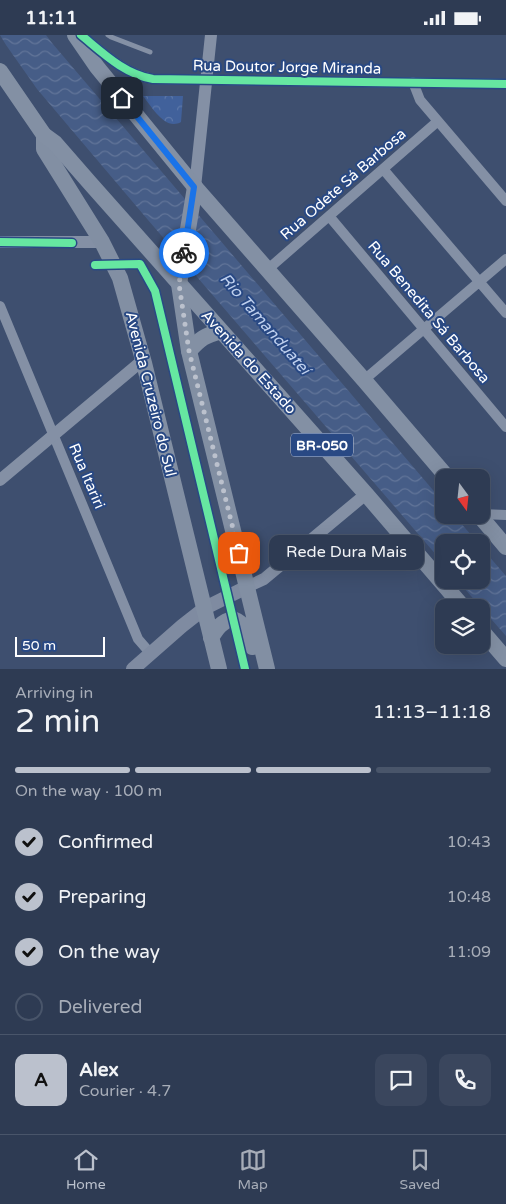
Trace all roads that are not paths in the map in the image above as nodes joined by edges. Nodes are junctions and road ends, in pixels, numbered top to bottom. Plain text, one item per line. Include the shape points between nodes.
1 (75, 35) edge
2 (81, 35) edge
3 (108, 35) edge
4 (211, 35) edge
5 (150, 52) dead end
6 (0, 71) edge
7 (206, 80) junction
8 (414, 83) junction
9 (506, 84) edge
10 (438, 121) junction
11 (44, 135) junction
12 (383, 169) junction
13 (194, 187) junction
14 (506, 201) edge
15 (329, 216) junction
16 (0, 242) edge
17 (102, 242) junction
18 (506, 259) edge
19 (267, 270) junction
20 (479, 281) junction
21 (179, 284) junction
22 (0, 306) edge
23 (506, 313) edge
24 (424, 329) junction
25 (221, 331) junction
26 (189, 351) junction
27 (143, 360) junction
28 (364, 381) junction
29 (506, 427) edge
30 (54, 435) junction
31 (439, 469) edge
32 (0, 480) edge
33 (366, 493) junction
34 (490, 514) edge
35 (506, 515) edge
36 (488, 524) edge
37 (506, 547) edge
38 (247, 587) junction
39 (455, 599) edge
40 (205, 609) junction
41 (211, 637) junction
42 (490, 640) edge
43 (151, 653) junction
44 (506, 659) edge
45 (133, 669) edge
46 (219, 669) edge
47 (257, 669) edge
48 (267, 669) edge

1 - 13 highway
2 - 7 street, Rua Doutor Jorge Miranda via 136,75 153,79
3 - 5 lane
4 - 7 street
6 - 11 highway, Avenida do Estado / BR-050
7 - 8 street, Rua Doutor Jorge Miranda
7 - 13 street
8 - 9 street, Rua Doutor Jorge Miranda
8 - 10 street via 420,100
10 - 12 street, Rua Odete Sá Barbosa
10 - 14 street
11 - 17 main road, Avenida Cruzeiro do Sul via 44,149
11 - 21 highway, Avenida do Estado / BR-050 via 55,143
12 - 15 street, Rua Odete Sá Barbosa
12 - 20 street
13 - 19 highway
13 - 21 main road
15 - 19 street, Rua Odete Sá Barbosa
15 - 24 street, Rua Benedita Sá Barbosa
16 - 17 street
17 - 27 main road, Avenida Cruzeiro do Sul via 120,278
18 - 20 street
19 - 28 highway
20 - 23 street
20 - 24 street
21 - 25 highway, Avenida do Estado / BR-050
21 - 26 main road
22 - 30 street, Rua Itariri
24 - 28 street
24 - 29 street, Rua Benedita Sá Barbosa
25 - 26 highway via 200,339
25 - 33 highway, Avenida do Estado / BR-050
26 - 38 main road
27 - 30 street
27 - 40 main road, Avenida Cruzeiro do Sul
28 - 31 highway
30 - 32 street
30 - 43 street, Rua Itariri via 138,639
33 - 38 street via 264,579
33 - 39 highway, Avenida do Estado / BR-050
34 - 35 street
36 - 37 highway
38 - 40 main road
38 - 48 main road
40 - 41 main road, Avenida Cruzeiro do Sul
40 - 43 main road
41 - 46 main road, Avenida Cruzeiro do Sul
41 - 47 main road via 224,622 239,621 248,633
42 - 44 highway
43 - 45 main road

